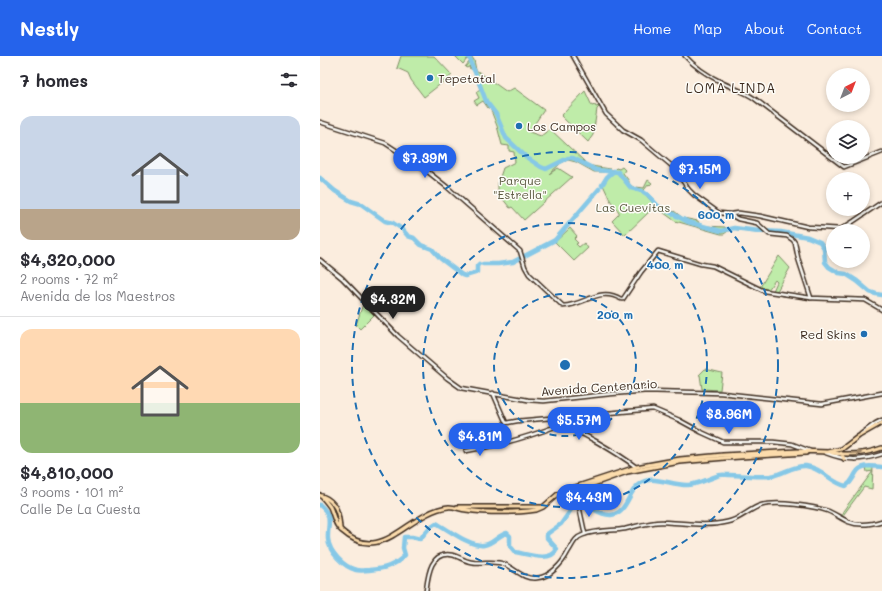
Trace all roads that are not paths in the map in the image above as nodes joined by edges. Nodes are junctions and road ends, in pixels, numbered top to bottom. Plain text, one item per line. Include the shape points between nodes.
1 (573, 56) edge
2 (685, 56) edge
3 (320, 122) edge
4 (882, 152) edge
5 (882, 202) edge
6 (729, 214) junction
7 (320, 260) edge
8 (811, 298) junction
9 (882, 310) edge
10 (493, 393) junction
11 (882, 393) edge
12 (559, 417) junction
13 (882, 420) edge
14 (882, 424) edge
15 (557, 426) junction
16 (859, 436) junction
17 (882, 448) edge
18 (842, 449) junction
19 (466, 451) dead end
20 (812, 452) junction
21 (824, 452) junction
22 (828, 452) junction
23 (841, 454) junction
24 (882, 454) edge
25 (844, 459) junction
26 (636, 467) junction
27 (577, 490) junction
28 (566, 491) junction
29 (320, 495) edge
30 (882, 521) edge
31 (585, 534) junction
32 (426, 591) edge

1 - 6 main road via 610,119 673,167 694,195 718,213
2 - 4 main road via 702,71 745,92 844,167
3 - 8 main road via 385,143 423,168 514,246 522,254 529,274 562,305 572,305 606,294 621,300 656,251 713,266 764,291
5 - 6 main road via 846,227 839,229 803,226 740,213
6 - 8 main road via 758,223 769,234 788,236 794,241
7 - 10 main road, Avenida Centenario via 342,278 398,336 447,378 461,388
8 - 9 main road via 865,300
10 - 11 main road, Avenida Centenario via 544,401 647,391 721,393 822,404
10 - 12 main road via 506,423
12 - 15 main road
12 - 20 main road via 653,409 723,442 780,443
13 - 16 main road
14 - 16 main road
14 - 16 main road
15 - 19 main road via 511,441
15 - 26 main road via 570,429 622,456
16 - 18 main road
23 -> 17 main road via 868,453
18 - 22 main road
18 - 23 main road
20 - 21 main road
20 - 26 main road via 723,454
20 - 27 main road via 680,462 628,472
21 - 22 main road
21 - 25 main road
22 - 23 main road
23 - 25 main road
24 - 25 main road via 865,459
26 - 28 main road
27 - 28 main road
27 - 31 main road
28 - 29 main road via 558,494 544,507 530,511 502,512 455,507 436,510 423,514 393,535 372,544 356,541 340,530 330,506
30 - 31 main road via 872,524 854,523 811,506 766,504 728,522 716,524 662,522
31 - 32 main road via 574,541 568,554 556,568 546,576 536,578 522,576 502,563 470,562 445,554 439,556 429,569

